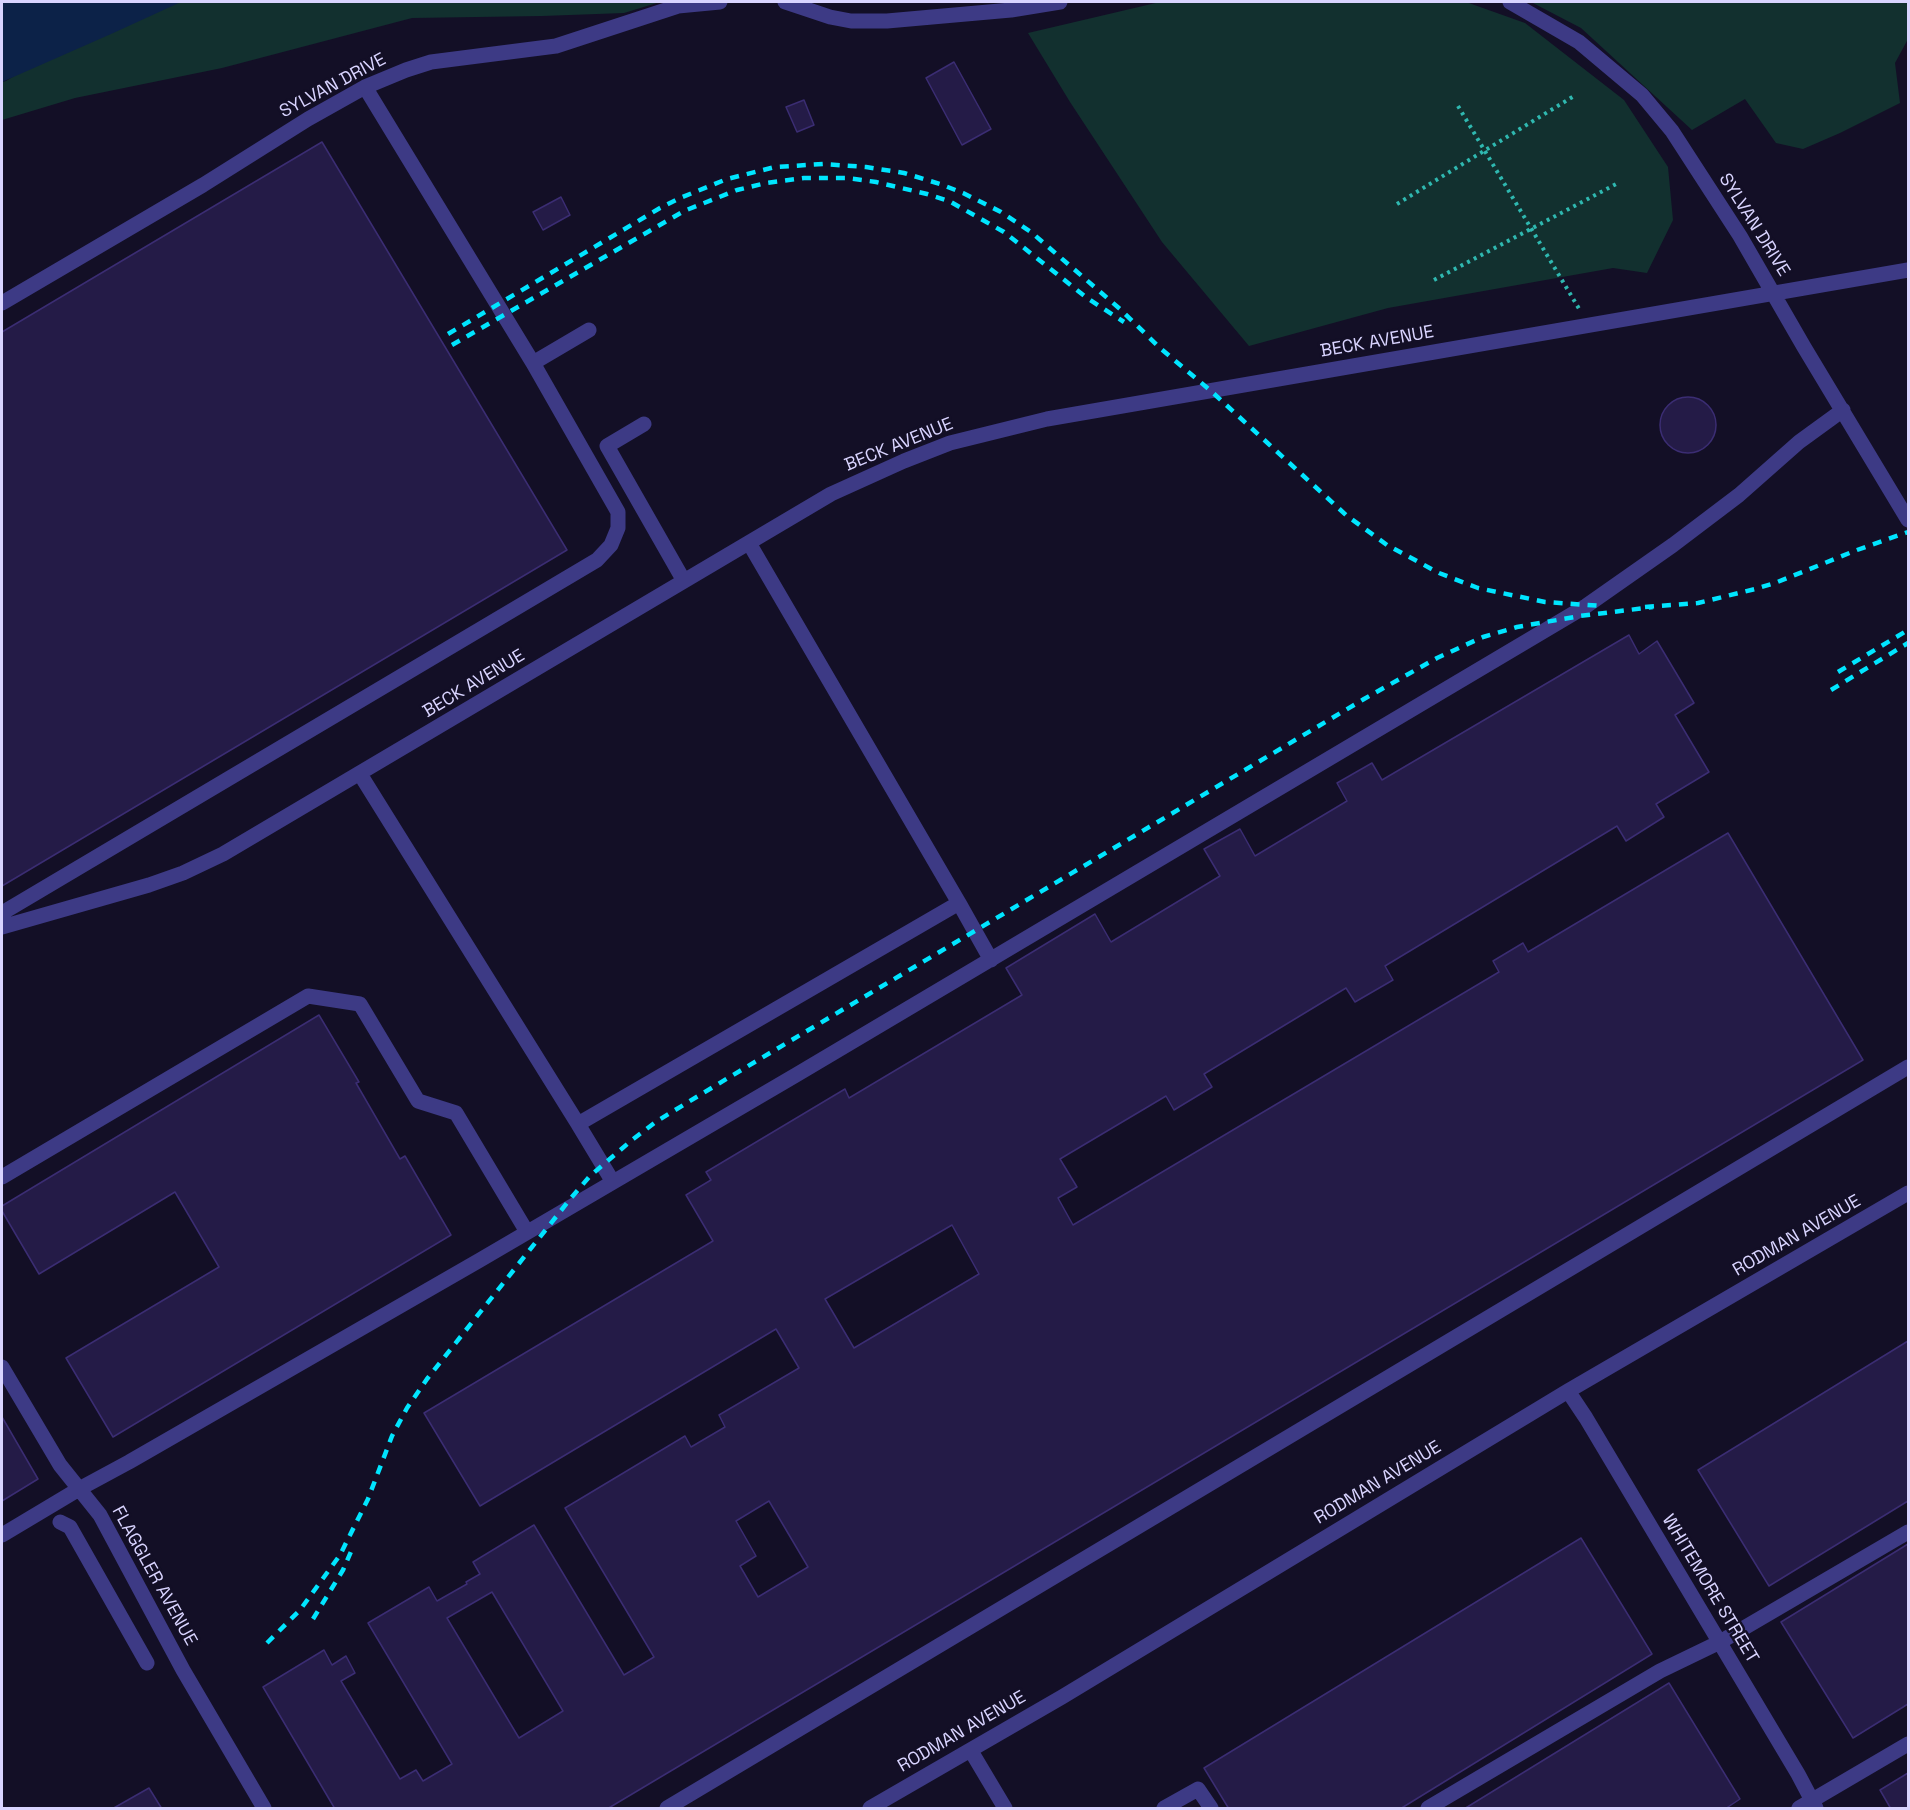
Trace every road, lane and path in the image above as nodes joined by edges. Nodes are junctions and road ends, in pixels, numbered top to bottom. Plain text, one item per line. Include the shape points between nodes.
1 (720, 2) edge
2 (785, 2) edge
3 (1060, 2) edge
4 (1510, 2) edge
5 (365, 87) junction
6 (1574, 96) dead end
7 (1458, 106) dead end
8 (1485, 150) junction
9 (1618, 183) dead end
10 (1397, 204) dead end
11 (1531, 229) junction
12 (1908, 270) edge
13 (1434, 280) dead end
14 (1773, 294) junction
15 (2, 303) edge
16 (1590, 326) junction
17 (589, 330) dead end
18 (534, 363) junction
19 (1843, 410) junction
20 (644, 424) dead end
21 (1908, 520) edge
22 (749, 543) junction
23 (684, 581) junction
24 (360, 774) junction
25 (959, 903) junction
26 (2, 914) edge
27 (2, 927) edge
28 (991, 960) junction
29 (1908, 1067) edge
30 (578, 1124) junction
31 (2, 1177) edge
32 (613, 1182) junction
33 (1908, 1193) edge
34 (527, 1232) junction
35 (2, 1367) edge
36 (1568, 1391) junction
37 (79, 1489) junction
38 (60, 1522) dead end
39 (1908, 1532) edge
40 (2, 1535) edge
41 (1720, 1642) junction
42 (147, 1663) dead end
43 (1908, 1744) edge
44 (971, 1751) junction
45 (1809, 1806) edge
46 (264, 1809) edge
47 (667, 1809) edge
48 (870, 1809) edge
49 (1005, 1809) edge
50 (1164, 1809) edge
51 (1211, 1809) edge
52 (1428, 1809) edge

1 - 5 street, SYLVAN DRIVE via 678,6 555,46 431,62
2 - 3 street via 851,21 887,21
4 - 14 street, SYLVAN DRIVE via 1579,42 1641,95 1672,131
5 - 15 street, SYLVAN DRIVE
5 - 18 street
6 - 8 path
7 - 8 path
8 - 10 path
8 - 11 path
9 - 11 path
11 - 13 path
11 - 16 path
12 - 14 street, BECK AVENUE
14 - 16 street, BECK AVENUE
14 - 19 street, SYLVAN DRIVE
16 - 22 street, BECK AVENUE via 1059,417 982,434 904,461 831,494
17 - 18 street
18 - 26 street via 618,512 618,528 611,545 597,560
19 - 21 street, SYLVAN DRIVE
19 - 28 street via 1799,442 1739,495 1586,606
20 - 23 street via 607,446
22 - 23 street, BECK AVENUE
22 - 25 street
23 - 24 street, BECK AVENUE
24 - 27 street, BECK AVENUE via 183,873
24 - 30 street
25 - 28 street
25 - 30 street
28 - 32 street
29 - 47 street
30 - 32 street
31 - 34 street via 308,996 360,1004 418,1101 456,1113
32 - 34 street
33 - 36 street, RODMAN AVENUE
34 - 37 street
35 - 37 street, FLAGGLER AVENUE via 60,1465
36 - 41 street, WHITEMORE STREET
36 - 44 street, RODMAN AVENUE
37 - 40 street
37 - 46 street, FLAGGLER AVENUE via 100,1515 183,1670
38 - 42 street via 70,1527
39 - 41 street
41 - 45 street, WHITEMORE STREET
41 - 52 street via 1660,1671
43 - 45 street
44 - 48 street, RODMAN AVENUE
44 - 49 street
50 - 51 street via 1198,1788

